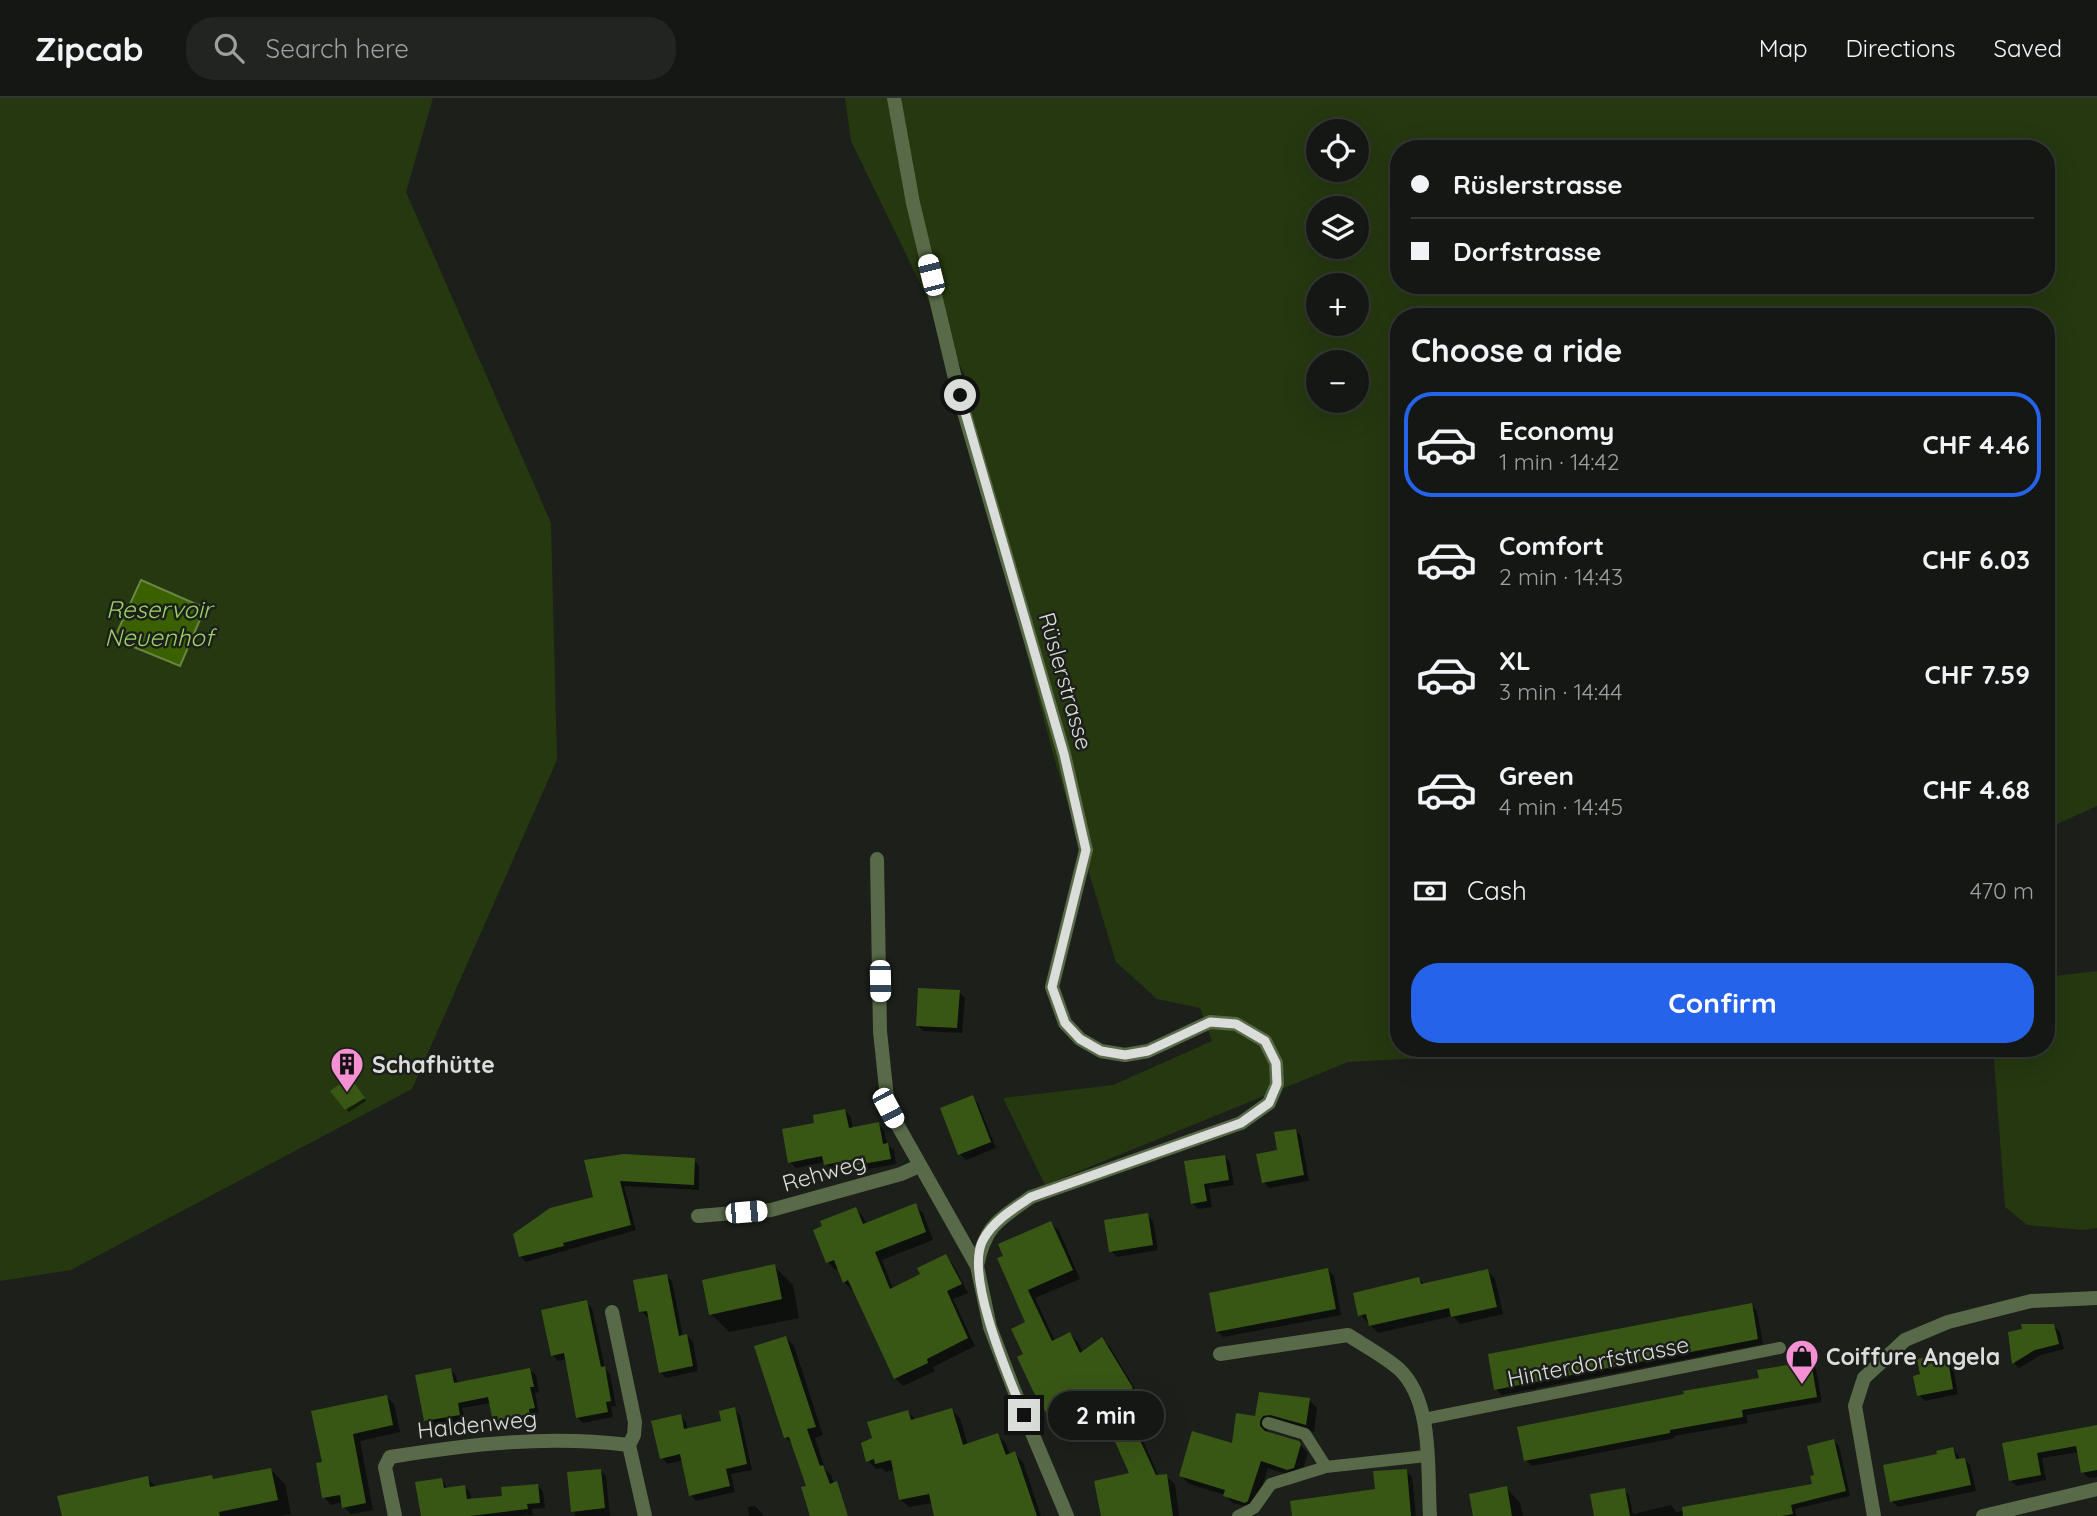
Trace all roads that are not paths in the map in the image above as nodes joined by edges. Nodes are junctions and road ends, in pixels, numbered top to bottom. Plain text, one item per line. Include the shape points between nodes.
1 (894, 98) edge
2 (877, 859) dead end
3 (919, 1166) junction
4 (698, 1216) dead end
5 (977, 1266) junction
6 (2097, 1298) edge
7 (612, 1312) dead end
8 (1780, 1348) dead end
9 (1220, 1354) dead end
10 (1424, 1419) junction
11 (1268, 1423) dead end
12 (629, 1445) junction
13 (1426, 1456) junction
14 (1326, 1467) junction
15 (2097, 1489) edge
16 (395, 1516) edge
17 (645, 1516) edge
18 (1067, 1516) edge
19 (1238, 1516) edge
20 (1430, 1516) edge
21 (1874, 1516) edge
22 (1983, 1516) edge

1 - 5 street, Rüslerstrasse via 913,203 960,395 1064,754 1086,850 1052,987 1065,1023 1101,1051 1125,1055 1148,1051 1210,1022 1236,1024 1265,1041 1276,1063 1277,1084 1269,1103 1241,1123 1031,1197 1001,1218 982,1241
2 - 3 street via 880,1031 888,1108
3 - 4 street, Rehweg via 783,1207
3 - 5 street
5 - 18 street via 990,1327
6 - 21 street via 2031,1301 1948,1322 1905,1340 1864,1378 1855,1406
7 - 12 street via 635,1422
8 - 10 lane, Hinterdorfstrasse
9 - 10 street via 1348,1335 1398,1369 1415,1389
10 - 13 street
11 - 14 lane via 1305,1434
12 - 16 street, Haldenweg via 585,1439 540,1440 390,1457 385,1467
12 - 17 street
13 - 14 lane
13 - 20 street
14 - 19 lane via 1271,1484 1254,1508
15 - 22 street

